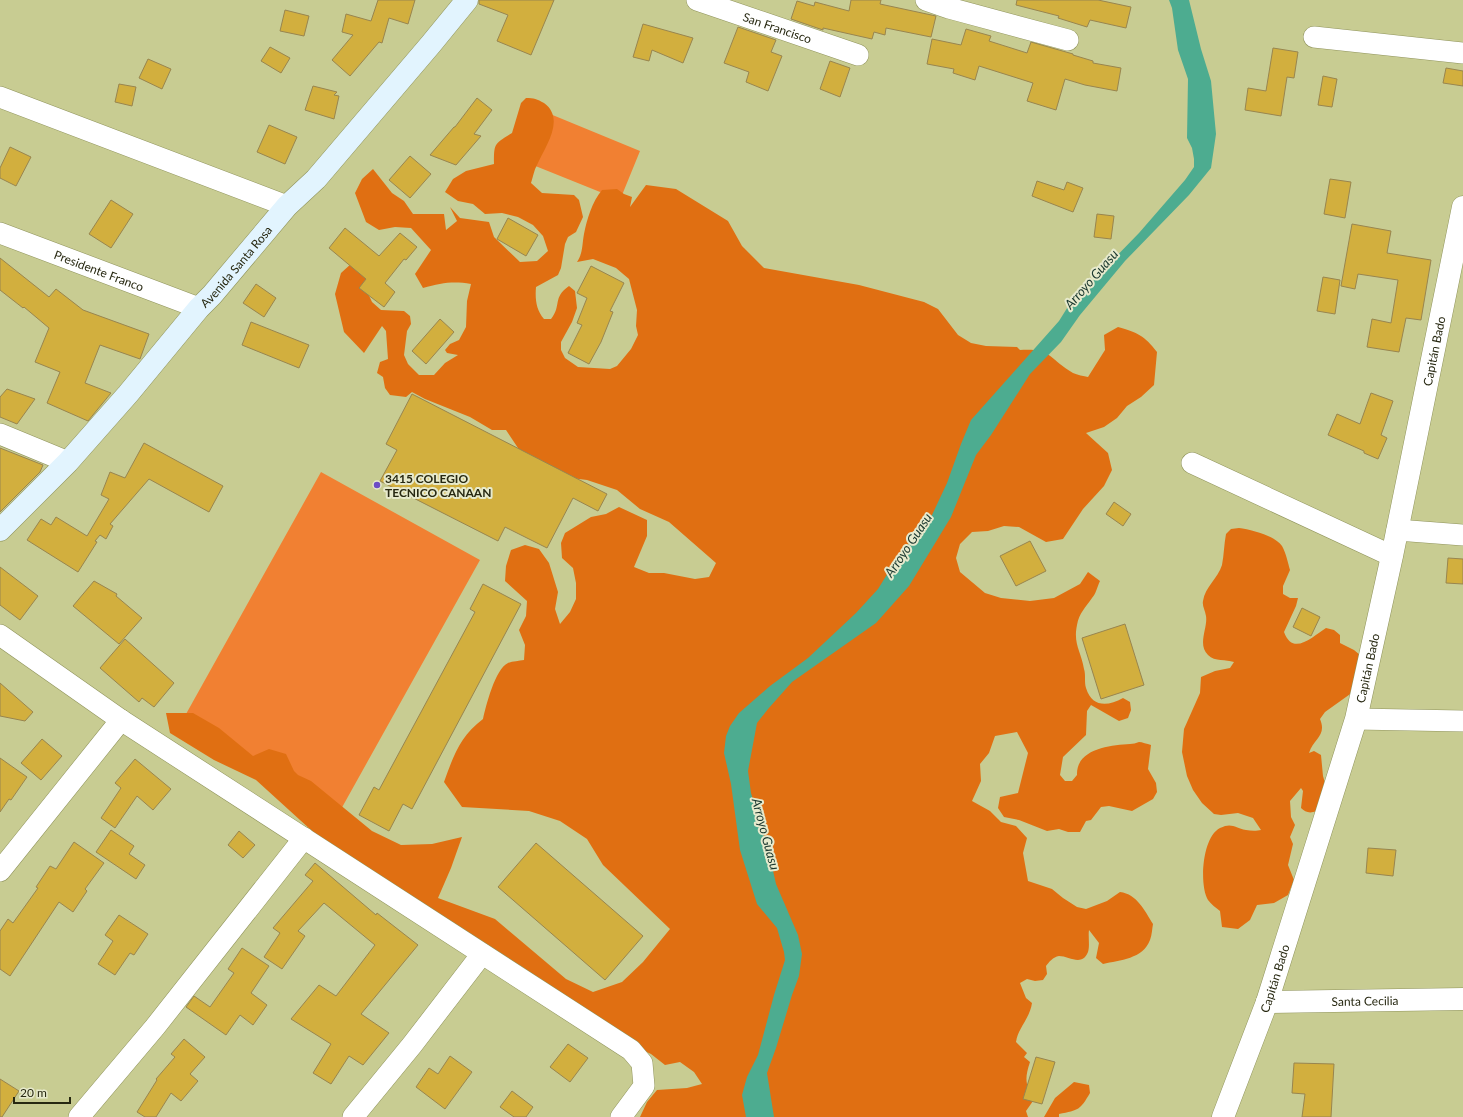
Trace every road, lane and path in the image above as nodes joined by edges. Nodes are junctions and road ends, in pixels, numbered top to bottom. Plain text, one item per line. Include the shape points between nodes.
1 (467, 0) edge
2 (697, 0) edge
3 (926, 0) edge
4 (1314, 37) dead end
5 (1068, 40) dead end
6 (1463, 53) edge
7 (858, 55) dead end
8 (0, 97) edge
9 (287, 206) junction
10 (1463, 206) edge
11 (0, 233) edge
12 (1457, 263) edge
13 (199, 308) junction
14 (0, 434) edge
15 (68, 462) junction
16 (1192, 463) dead end
17 (0, 530) edge
18 (1397, 530) junction
19 (1463, 535) edge
20 (1392, 556) junction
21 (0, 635) edge
22 (1356, 719) junction
23 (121, 720) junction
24 (1463, 721) edge
25 (304, 838) junction
26 (0, 871) edge
27 (482, 954) junction
28 (1463, 999) edge
29 (1267, 1002) junction
30 (79, 1117) edge
31 (353, 1117) edge
32 (621, 1117) edge
33 (1223, 1117) edge

1 - 9 main road, Avenida Santa Rosa via 321,173
2 - 7 street, San Francisco
3 - 5 street
4 - 6 street
8 - 9 street
9 - 13 main road, Avenida Santa Rosa
10 - 12 street, Capitán Bado
11 - 13 street, Presidente Franco
12 - 18 street, Capitán Bado
13 - 15 main road, Avenida Santa Rosa
14 - 15 street
15 - 17 main road, Avenida Santa Rosa
16 - 20 street
18 - 19 street
18 - 20 street, Capitán Bado
20 - 22 street, Capitán Bado
21 - 23 street
22 - 24 street
22 - 29 street, Capitán Bado
23 - 25 street
23 - 26 street
25 - 27 street
25 - 30 street via 155,1027
27 - 31 street
27 - 32 street via 631,1050 642,1062 644,1086
28 - 29 street, Santa Cecilia
29 - 33 street, Capitán Bado

